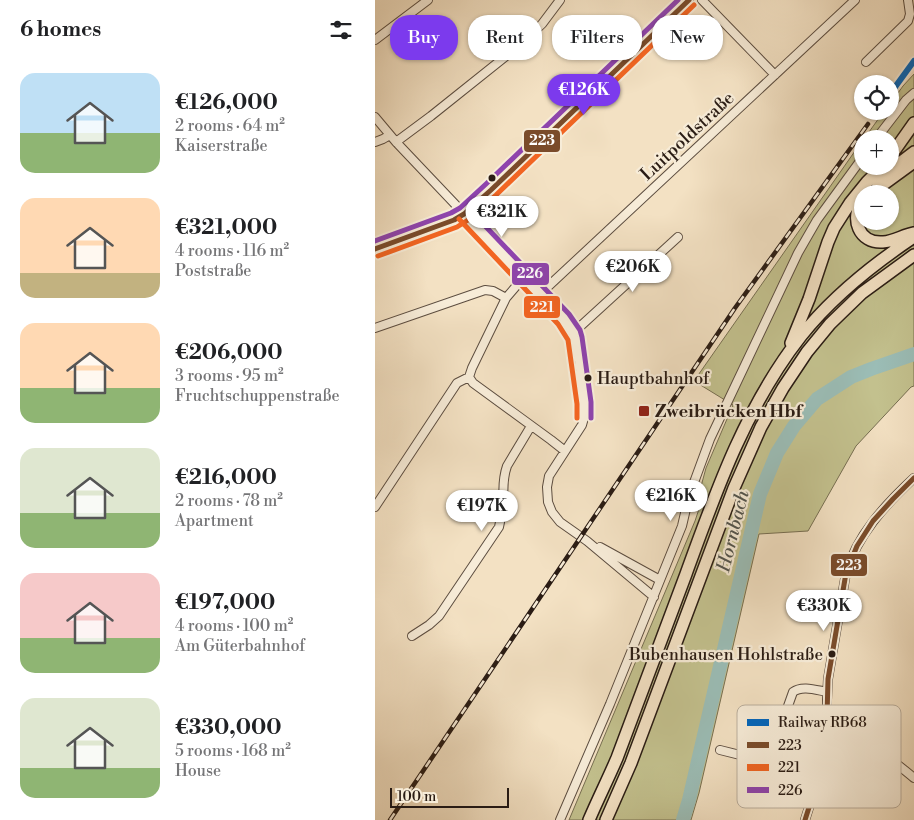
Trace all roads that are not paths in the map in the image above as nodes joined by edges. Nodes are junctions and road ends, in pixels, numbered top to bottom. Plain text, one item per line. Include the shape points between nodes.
1 (428, 0) edge
2 (560, 0) edge
3 (689, 0) edge
4 (702, 0) edge
5 (855, 0) edge
6 (908, 0) edge
7 (375, 40) edge
8 (865, 62) dead end
9 (775, 75) junction
10 (914, 93) edge
11 (375, 118) edge
12 (914, 123) edge
13 (883, 130) edge
14 (390, 135) junction
15 (375, 142) edge
16 (395, 142) junction
17 (899, 144) edge
18 (914, 152) edge
19 (914, 158) edge
20 (914, 162) edge
21 (854, 169) edge
22 (890, 179) junction
23 (871, 185) edge
24 (880, 185) edge
25 (854, 204) edge
26 (464, 214) junction
27 (860, 230) edge
28 (914, 233) edge
29 (678, 237) dead end
30 (914, 237) edge
31 (375, 249) edge
32 (914, 255) edge
33 (914, 260) edge
34 (894, 269) junction
35 (524, 277) junction
36 (540, 294) junction
37 (506, 298) junction
38 (375, 328) edge
39 (573, 333) junction
40 (784, 359) junction
41 (469, 377) junction
42 (531, 426) junction
43 (565, 451) junction
44 (914, 478) edge
45 (375, 508) edge
46 (587, 541) junction
47 (660, 580) junction
48 (654, 597) junction
49 (412, 636) dead end
50 (827, 692) junction
51 (789, 705) edge
52 (827, 705) edge
53 (721, 750) dead end
54 (737, 754) edge
55 (901, 768) edge
56 (914, 778) edge
57 (809, 808) edge
58 (560, 820) edge
59 (589, 820) edge
60 (606, 820) edge
61 (805, 820) edge

1 - 7 street
2 - 16 street via 521,44
3 - 26 street
4 - 9 street
5 - 9 street, Luitpoldstraße
6 - 8 street via 910,14 907,21
9 - 36 street, Luitpoldstraße
10 - 13 street
11 - 14 street
12 - 17 highway
14 - 15 street
14 - 16 street
16 - 26 street
18 - 23 highway
19 - 22 highway
20 - 22 highway
21 - 47 street via 797,253 710,439 689,496 682,526
22 - 24 highway
25 - 40 highway via 834,228
26 - 31 street via 441,226
26 - 35 street
27 - 28 highway via 869,239 882,243
29 - 39 street
30 - 40 highway via 839,294
32 - 34 highway
33 - 34 highway
34 - 60 highway via 861,293 816,340 761,427 734,488 631,763
35 - 36 street
35 - 37 street
36 - 39 street
37 - 38 street via 485,290
37 - 41 street
39 - 43 street via 584,418
40 - 59 highway via 731,456 617,758
41 - 42 street
41 - 45 street via 457,384
42 - 43 street
42 - 49 street via 505,472 499,526 439,616
43 - 46 street via 548,480 548,502 560,522
44 - 50 street via 882,511 853,552 845,573
46 - 47 street
46 - 48 street
47 - 48 street
48 - 58 street
50 - 51 street via 798,688
50 - 52 street
53 - 54 street
55 - 56 street
57 - 61 street

